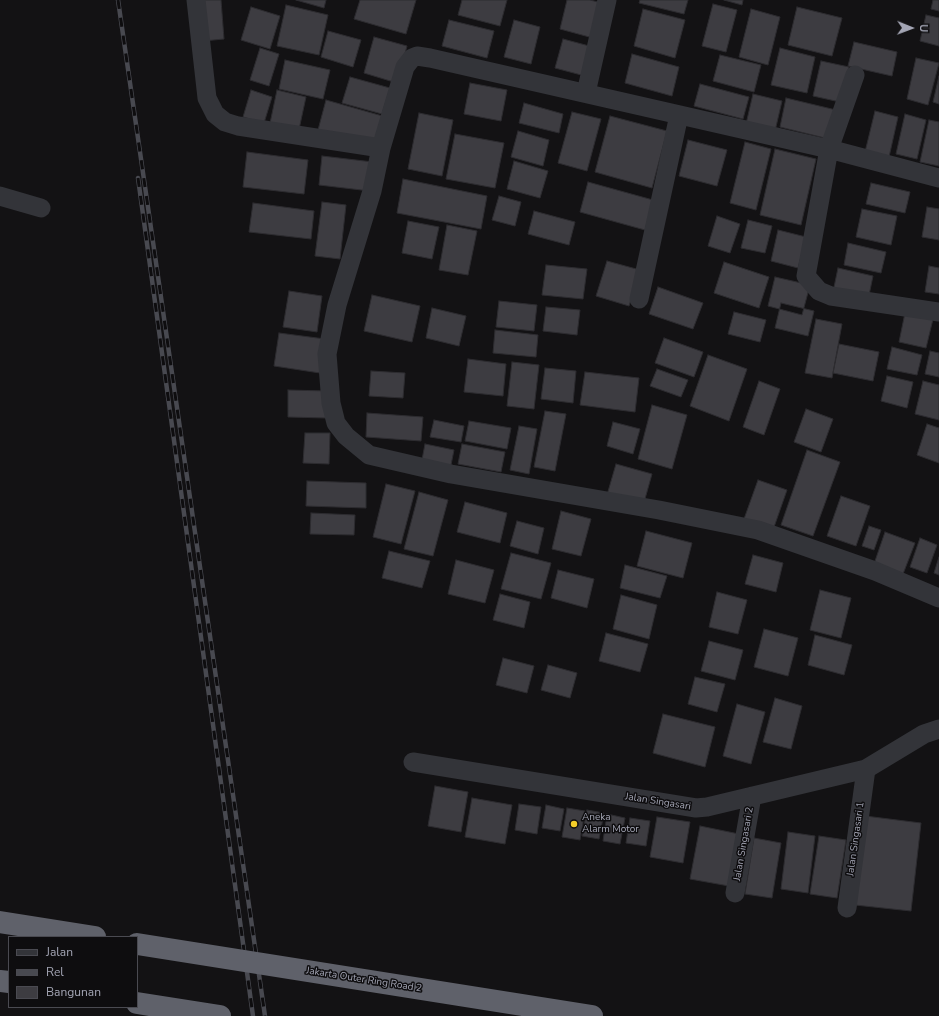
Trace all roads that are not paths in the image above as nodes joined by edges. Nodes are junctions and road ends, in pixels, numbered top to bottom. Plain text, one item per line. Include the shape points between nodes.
1 (196, 0) edge
2 (607, 0) edge
3 (855, 75) dead end
4 (586, 93) junction
5 (679, 115) junction
6 (381, 148) junction
7 (828, 149) junction
8 (939, 178) edge
9 (0, 196) edge
10 (41, 208) dead end
11 (639, 299) dead end
12 (939, 312) edge
13 (939, 598) edge
14 (939, 729) edge
15 (413, 762) dead end
16 (866, 769) junction
17 (752, 796) junction
18 (735, 893) dead end
19 (847, 908) dead end
20 (0, 922) edge
21 (89, 936) edge
22 (138, 944) edge
23 (138, 1003) edge
24 (220, 1016) edge
25 (592, 1016) edge

1 - 6 street via 207,98 215,114 226,122 238,126
2 - 4 street
3 - 7 street
4 - 5 street
4 - 6 street via 417,56 405,67
5 - 7 street
5 - 11 street
6 - 13 street via 372,191 337,305 327,354 331,403 336,423 355,444 369,455 451,474 758,530
7 - 8 street
7 - 12 street via 806,276 819,291 830,296
9 - 10 street
14 - 16 street, Jalan Singasari via 924,734
15 - 17 street, Jalan Singasari via 696,808
16 - 17 street, Jalan Singasari
16 - 19 street, Jalan Singasari 1
17 - 18 street, Jalan Singasari 2
20 - 21 highway
22 - 25 highway, Jakarta Outer Ring Road 2, bridge
23 - 24 highway

